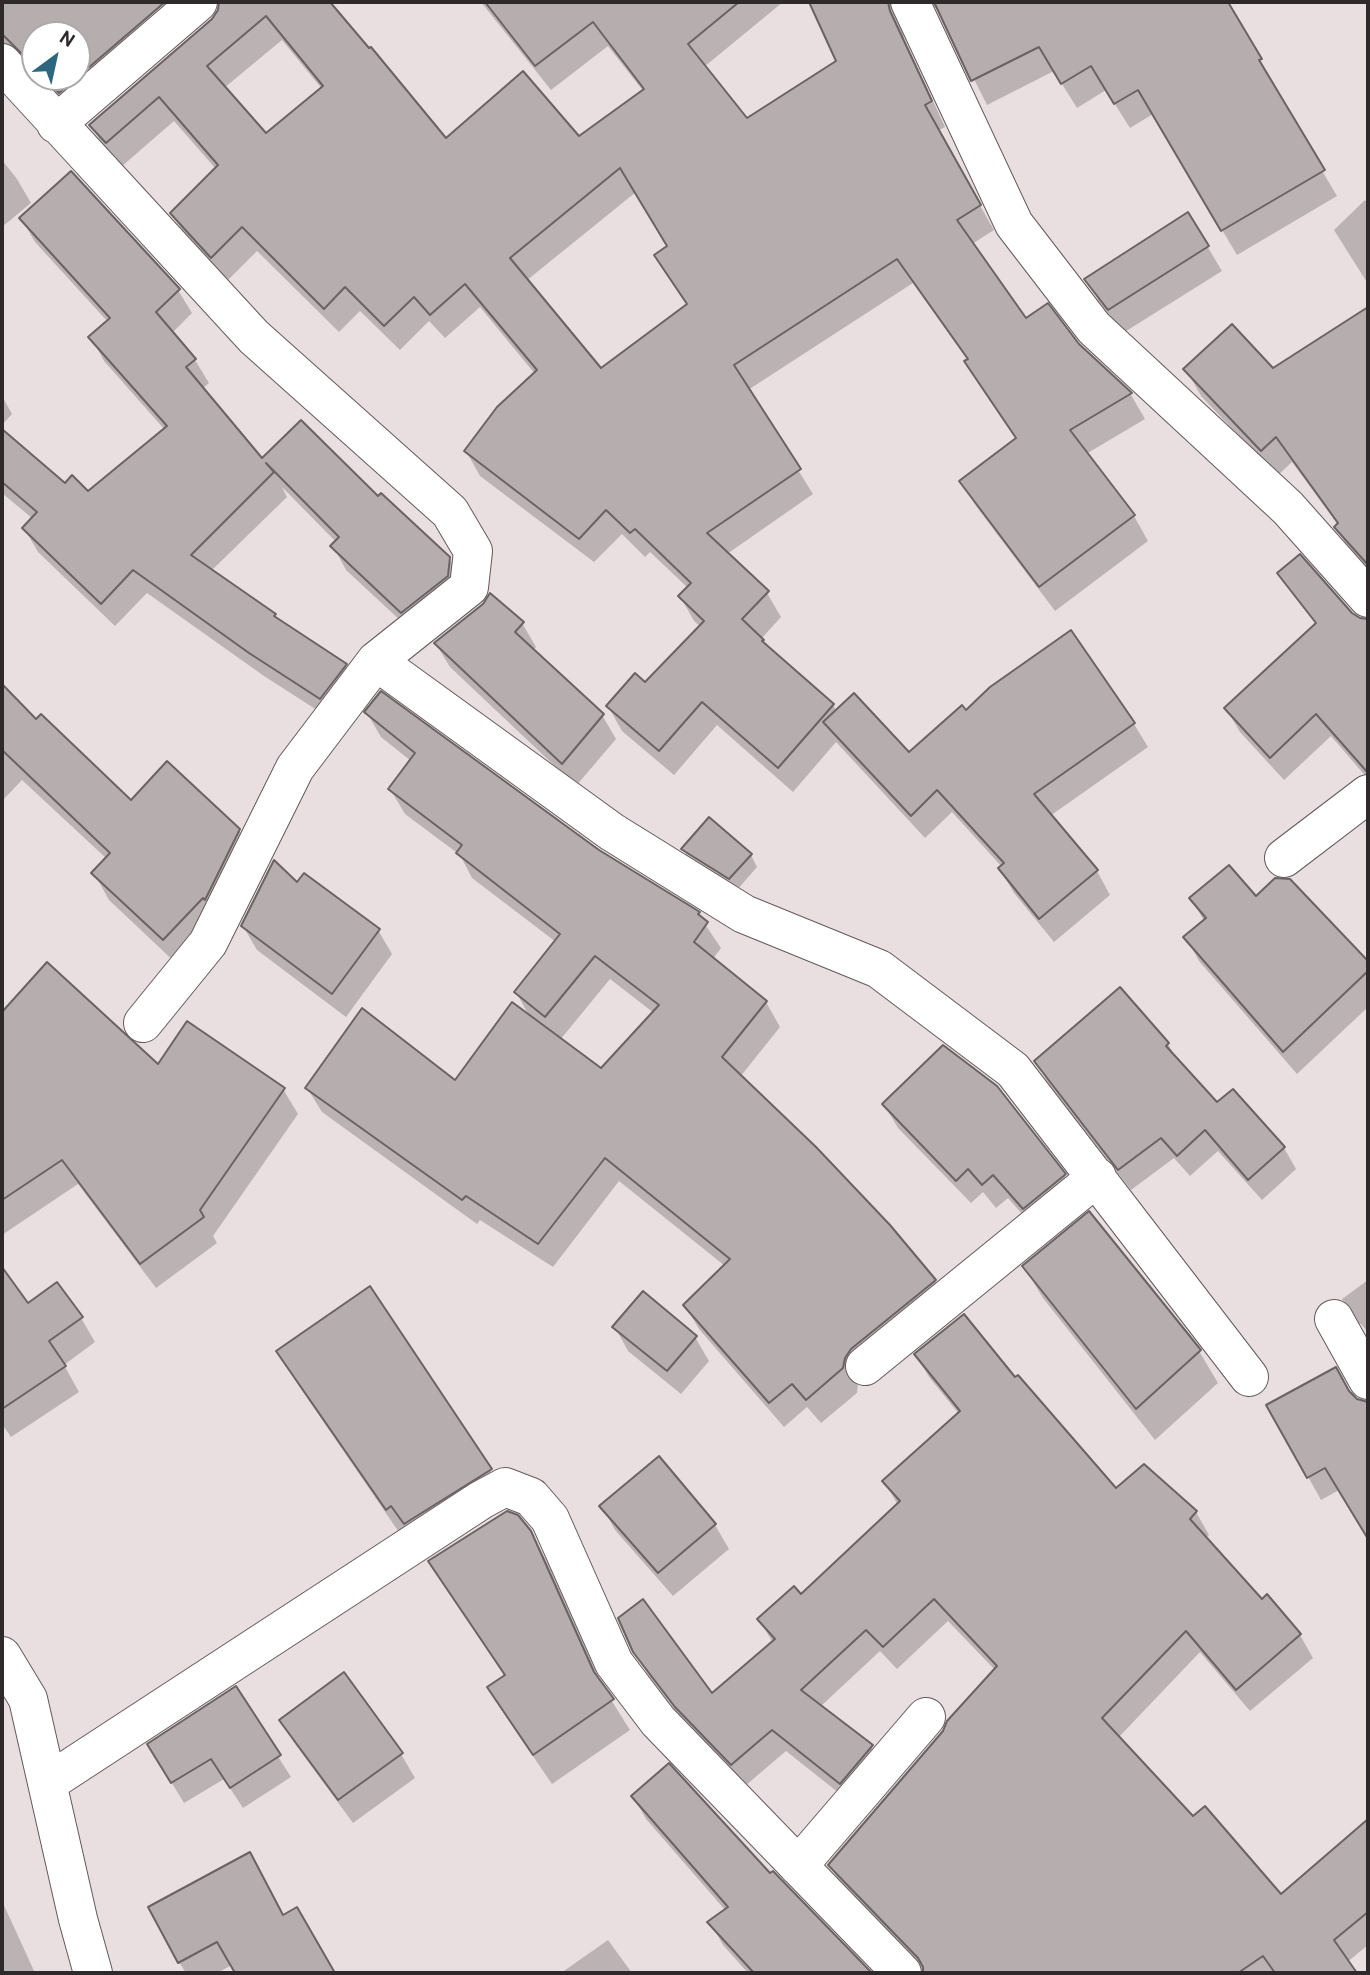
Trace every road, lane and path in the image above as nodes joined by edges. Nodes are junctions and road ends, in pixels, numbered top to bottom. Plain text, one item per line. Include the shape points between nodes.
1 (198, 2) edge
2 (910, 2) edge
3 (2, 63) edge
4 (56, 124) junction
5 (1368, 598) edge
6 (376, 661) junction
7 (1368, 794) edge
8 (1284, 858) dead end
9 (143, 1023) dead end
10 (1097, 1177) junction
11 (1334, 1319) dead end
12 (865, 1366) dead end
13 (1249, 1377) dead end
14 (1368, 1380) edge
15 (2, 1656) edge
16 (926, 1717) dead end
17 (49, 1782) junction
18 (798, 1866) junction
19 (93, 1973) edge
20 (902, 1973) edge

1 - 4 street
2 - 5 street via 1014,224 1094,328 1288,508
3 - 4 street
4 - 6 street via 254,337 450,513 473,551 469,587
6 - 9 street via 295,768 208,943
6 - 10 street via 612,832 744,914 879,969 1013,1070
7 - 8 street
10 - 12 street
10 - 13 street
11 - 14 street
15 - 17 street via 28,1699
16 - 18 street
17 - 18 street via 505,1487 531,1497 550,1519 614,1663 658,1721
17 - 19 street
18 - 20 street

